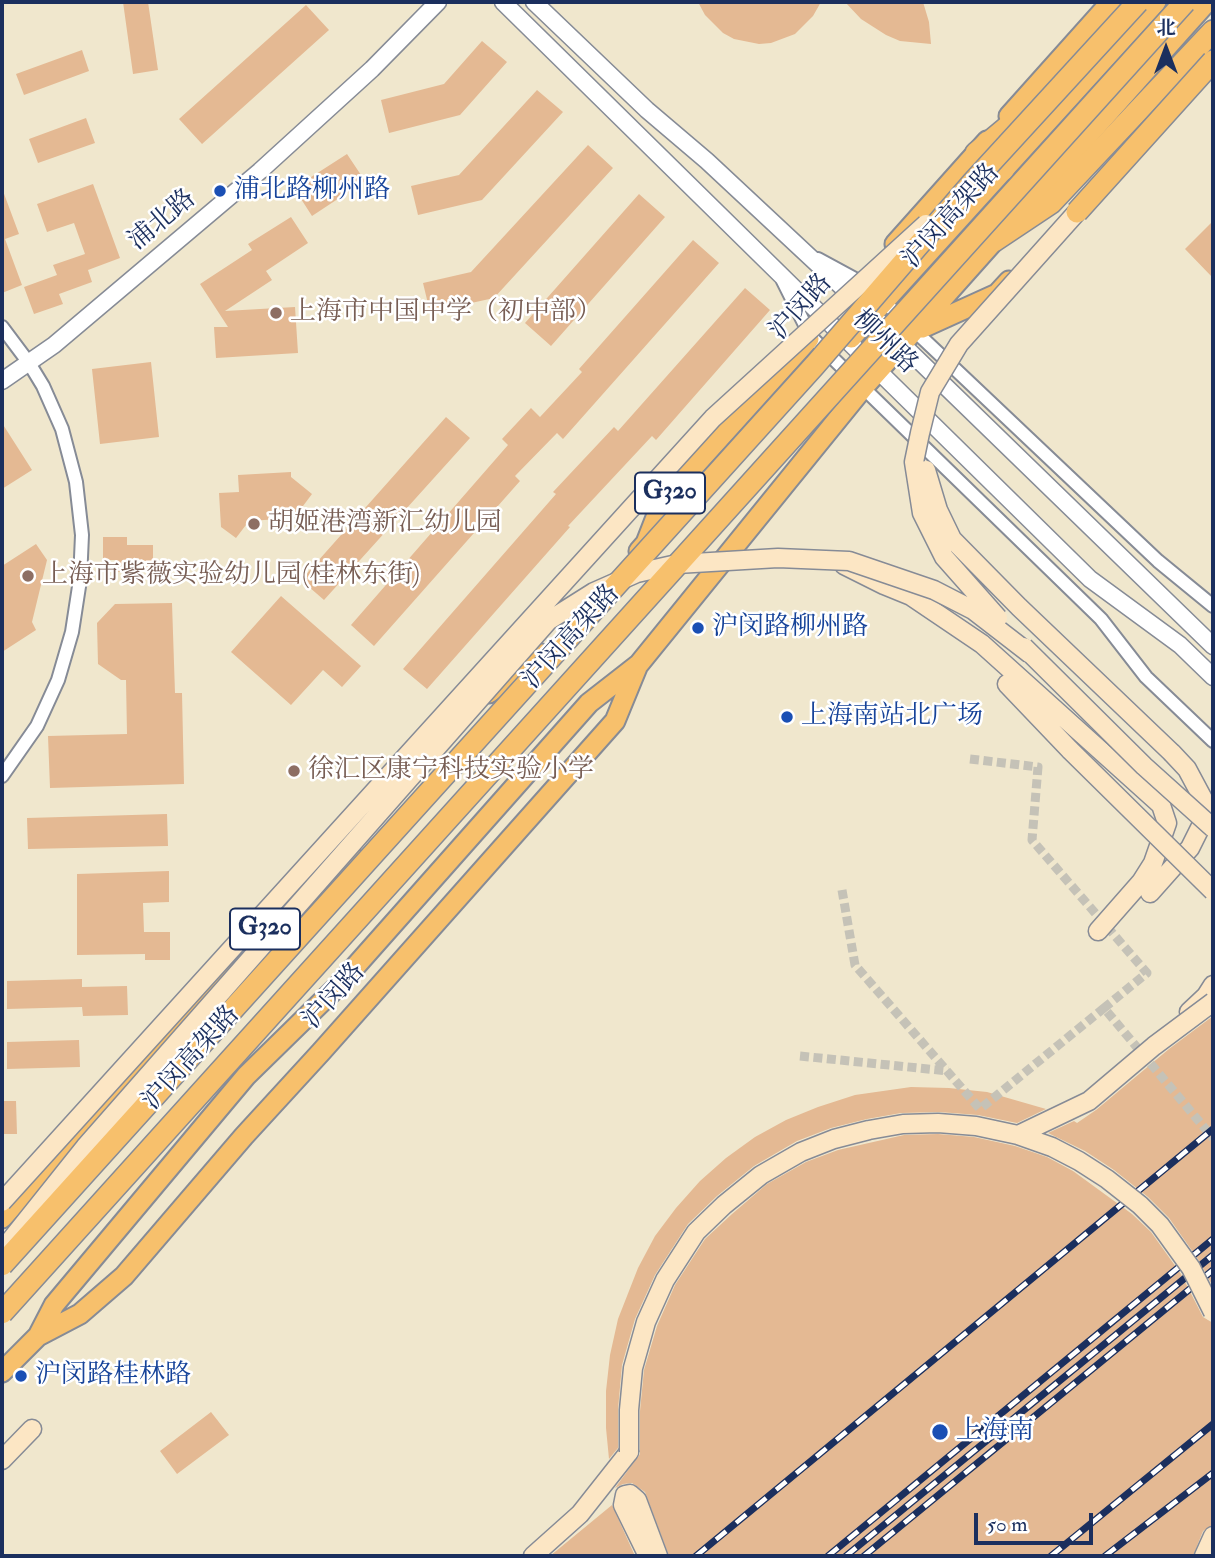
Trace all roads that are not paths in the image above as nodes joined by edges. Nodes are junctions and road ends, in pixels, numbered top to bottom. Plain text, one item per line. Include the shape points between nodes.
1 (438, 2) edge
2 (503, 2) edge
3 (534, 2) edge
4 (1125, 2) edge
5 (1138, 2) edge
6 (1156, 2) edge
7 (1185, 2) edge
8 (1206, 2) edge
9 (1110, 11) edge
10 (1213, 31) edge
11 (1213, 61) edge
12 (1046, 95) junction
13 (976, 153) junction
14 (1003, 170) junction
15 (973, 182) junction
16 (1077, 212) joint
17 (994, 241) junction
18 (781, 277) junction
19 (856, 287) junction
20 (878, 309) junction
21 (826, 321) junction
22 (2, 327) edge
23 (811, 337) junction
24 (909, 338) junction
25 (847, 342) junction
26 (832, 358) junction
27 (29, 363) junction
28 (878, 372) junction
29 (2, 381) edge
30 (863, 388) junction
31 (920, 433) junction
32 (646, 543) junction
33 (835, 561) junction
34 (1213, 606) edge
35 (1213, 646) edge
36 (541, 654) junction
37 (1030, 654) junction
38 (639, 664) junction
39 (1213, 677) edge
40 (1007, 684) dead end
41 (1213, 741) edge
42 (2, 776) edge
43 (1213, 828) edge
44 (1213, 891) edge
45 (1150, 893) dead end
46 (1098, 930) dead end
47 (1213, 985) edge
48 (1213, 1002) edge
49 (1154, 1046) junction
50 (1018, 1135) junction
51 (2, 1202) edge
52 (2, 1218) edge
53 (2, 1246) edge
54 (2, 1251) edge
55 (2, 1265) edge
56 (1213, 1312) edge
57 (2, 1313) edge
58 (38, 1336) junction
59 (2, 1371) edge
60 (32, 1429) dead end
61 (2, 1460) edge
62 (1213, 1536) edge
63 (533, 1556) edge
64 (648, 1556) edge
65 (658, 1556) edge
66 (1204, 1556) edge

1 - 27 street, 浦北路 via 260,172
2 - 18 street, 柳州路
3 - 19 street, 柳州路 via 806,253
4 - 9 highway
5 - 15 highway, 沪闵高架路, bridge
6 - 14 main road
7 - 57 highway, 沪闵高架路, bridge
8 - 17 main road, 沪闵路
9 - 12 highway
9 - 13 main road, 沪闵路 / G320
10 - 17 highway via 1051,203
11 - 16 highway, bridge
11 - 24 main road, 沪闵路 via 997,294
12 - 13 highway
12 - 14 highway
13 - 19 main road, 沪闵路 / G320
14 - 20 main road
15 - 51 main road, bridge via 713,418
15 - 55 highway, 沪闵高架路, bridge via 815,365
16 - 31 main road, bridge via 958,344 930,392
17 - 24 main road, 沪闵路
18 - 21 street, 柳州路
18 - 23 street
19 - 20 street, 柳州路
19 - 21 main road, 沪闵路 / G320
20 - 24 street, 柳州路
20 - 25 main road
21 - 23 main road, 沪闵路 / G320
21 - 25 street, 柳州路
22 - 27 street
23 - 26 street
23 - 32 main road, 沪闵路 / G320 via 662,502
24 - 28 main road, 沪闵路
24 - 34 street
24 - 35 street, 柳州路
25 - 26 main road
25 - 28 street, 柳州路
26 - 30 street
26 - 32 main road
27 - 29 street, 浦北路
27 - 42 street via 61,429 76,482 82,535 80,580 58,680 37,726
28 - 30 main road, 沪闵路
28 - 39 street, 柳州路 via 1090,579 1180,645
30 - 38 main road, 沪闵路
30 - 41 street via 1101,619 1146,677
31 - 37 main road, bridge via 914,462 922,513 944,557
31 - 45 main road, bridge via 928,482 952,539 1180,761 1198,786 1209,810 1190,848
32 - 36 main road, 沪闵路 / G320
33 - 37 main road, bridge via 849,561 934,590 973,610
33 - 46 main road via 911,596 982,644 1161,806 1167,823 1153,863
33 - 54 main road, bridge via 778,558 677,564 604,587 548,621 85,1147
36 - 52 main road, 沪闵路 / G320 via 459,715
36 - 53 main road, 沪闵路 / G320
37 - 43 main road, bridge
38 - 58 main road, 沪闵路 via 589,704 338,986 246,1076 54,1305
38 - 58 main road, 沪闵路 via 615,721 124,1276 80,1314
40 - 44 main road, bridge
47 - 49 main road, bridge
48 - 49 main road, bridge
49 - 50 main road, bridge via 1089,1101
50 - 56 main road, bridge via 1079,1161 1140,1205 1176,1246
50 - 63 main road, bridge via 938,1123 869,1130 801,1152 761,1175 724,1205 696,1232 665,1280 646,1322 633,1368 629,1452 580,1514
58 - 59 main road, 沪闵路
60 - 61 main road
62 - 66 main road
64 - 65 main road via 623,1505 629,1493 637,1500

